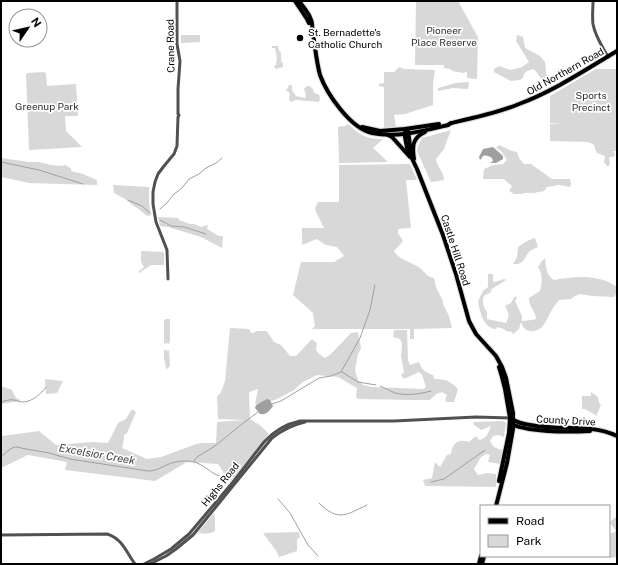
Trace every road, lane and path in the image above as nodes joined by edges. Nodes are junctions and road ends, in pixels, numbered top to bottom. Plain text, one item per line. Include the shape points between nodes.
1 (177, 1) edge
2 (295, 1) edge
3 (299, 1) edge
4 (593, 1) edge
5 (312, 29) junction
6 (617, 51) edge
7 (608, 57) junction
8 (451, 123) junction
9 (360, 127) junction
10 (406, 129) junction
11 (431, 129) junction
12 (387, 134) junction
13 (407, 134) junction
14 (414, 162) junction
15 (168, 279) dead end
16 (310, 420) junction
17 (513, 420) junction
18 (617, 437) edge
19 (246, 469) junction
20 (239, 474) junction
21 (495, 505) edge
22 (495, 505) edge
23 (1, 535) edge
24 (135, 564) edge
25 (144, 564) edge
26 (150, 564) edge

1 - 15 street, Crane Road via 180,61 177,146 156,178 153,188 156,222 167,250
2 - 5 main road, Old Northern Road
3 - 5 main road, Old Northern Road via 309,15
4 - 7 street via 594,29
5 - 9 main road, Old Northern Road via 317,63 324,83 344,114
6 - 7 main road, Old Northern Road
7 - 8 main road, Old Northern Road via 561,85 523,103
8 - 10 main road, Old Northern Road
8 - 11 main road, Old Northern Road
9 - 10 main road, Old Northern Road via 380,130
9 - 12 main road, Old Northern Road via 371,133
10 - 13 main road, Castle Hill Road
11 - 13 main road, Old Northern Road
11 - 14 main road via 415,140
12 - 13 main road, Old Northern Road
12 - 14 main road
13 - 14 main road, Castle Hill Road
14 - 17 main road, Castle Hill Road via 443,235 469,321 501,372
16 - 17 street, Highs Road
16 - 19 street, Highs Road via 277,434
16 - 20 street, Highs Road via 296,422 270,436
17 - 18 main road, County Drive via 517,426 528,429 555,432 591,430
17 - 21 main road, Castle Hill Road
17 - 22 main road, Castle Hill Road via 507,463
19 - 20 street
19 - 26 street, Highs Road via 193,535 166,556
20 - 25 street, Highs Road via 189,534 171,549
23 - 24 street via 107,534 119,540

